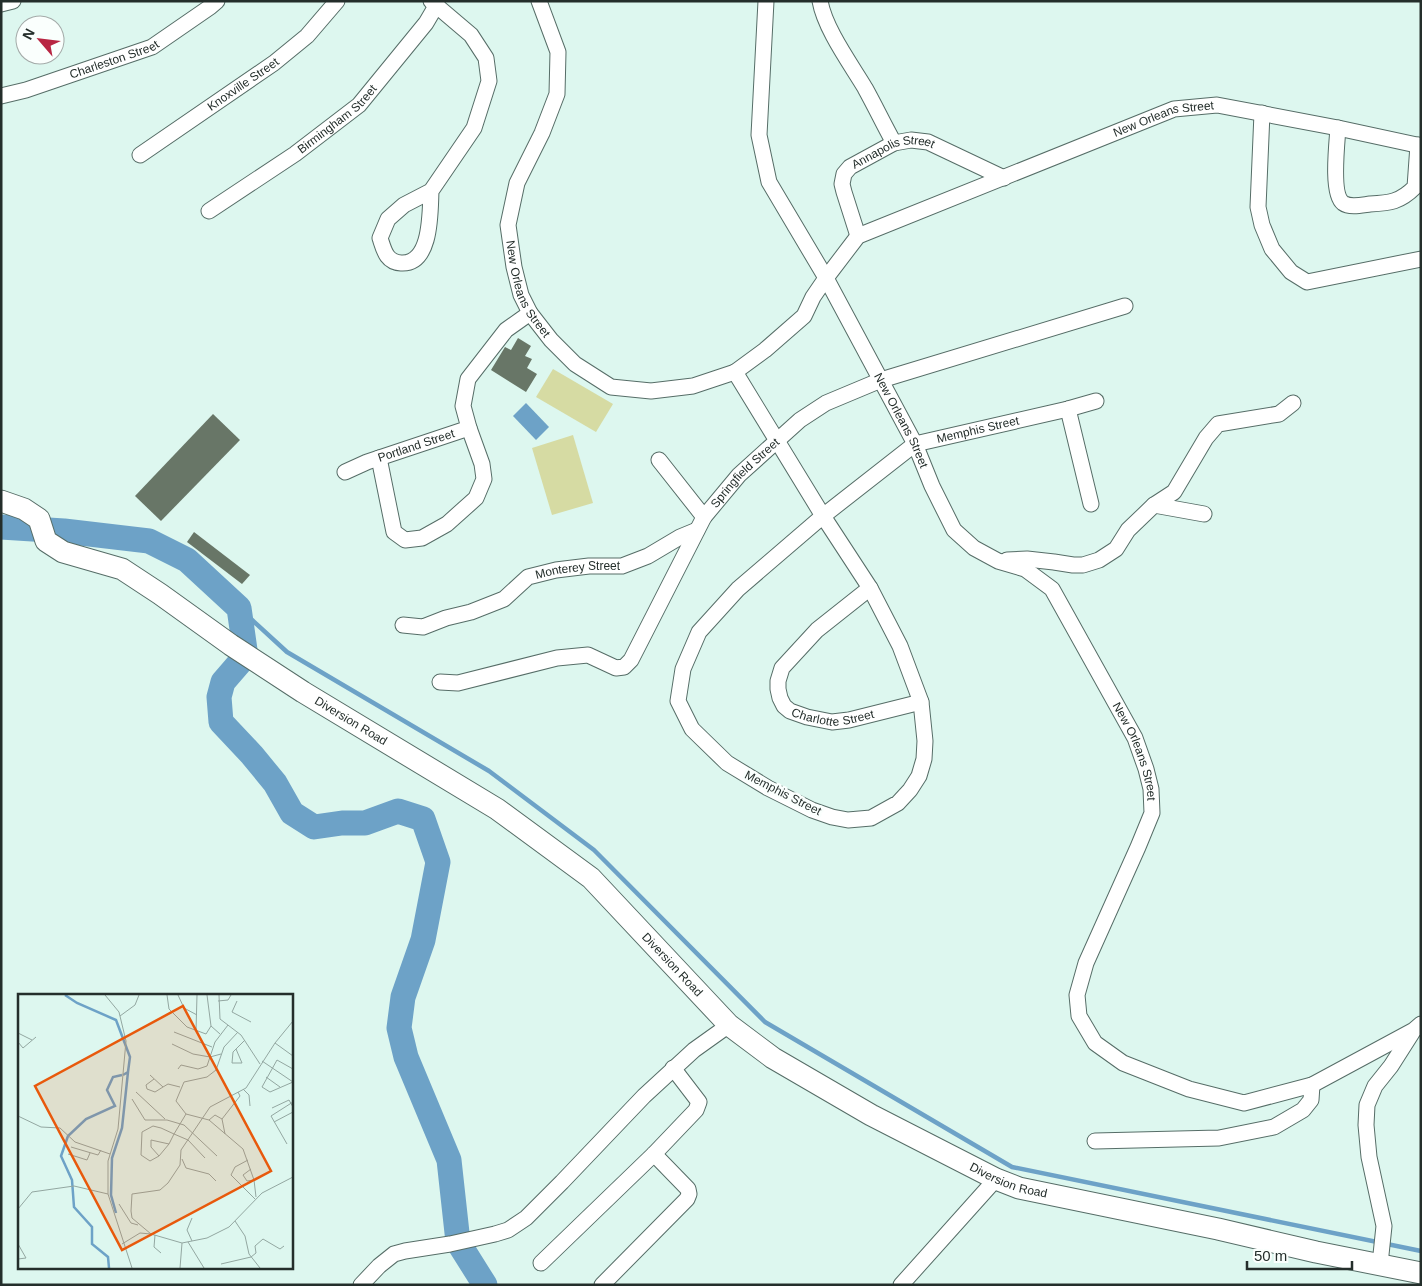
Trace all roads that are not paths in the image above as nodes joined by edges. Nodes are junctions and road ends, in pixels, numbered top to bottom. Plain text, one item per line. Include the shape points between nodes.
1 (13, 1) edge
2 (337, 1) edge
3 (539, 1) edge
4 (766, 1) edge
5 (820, 1) edge
6 (211, 3) edge
7 (435, 3) edge
8 (1, 4) edge
9 (1, 96) edge
10 (1262, 113) junction
11 (1338, 128) junction
12 (894, 143) junction
13 (1419, 146) edge
14 (140, 155) dead end
15 (1004, 178) junction
16 (432, 191) junction
17 (209, 211) dead end
18 (858, 236) junction
19 (1421, 259) edge
20 (826, 278) junction
21 (1125, 306) dead end
22 (530, 313) junction
23 (735, 372) junction
24 (881, 380) junction
25 (1096, 401) dead end
26 (1293, 403) dead end
27 (1068, 409) junction
28 (469, 428) junction
29 (777, 440) junction
30 (915, 444) junction
31 (379, 458) junction
32 (658, 460) dead end
33 (345, 472) dead end
34 (1, 501) edge
35 (1091, 504) dead end
36 (1154, 505) junction
37 (1204, 514) dead end
38 (823, 516) junction
39 (700, 523) junction
40 (998, 561) junction
41 (870, 588) junction
42 (403, 625) dead end
43 (440, 682) dead end
44 (921, 702) junction
45 (729, 1025) junction
46 (1418, 1027) edge
47 (674, 1068) junction
48 (1312, 1085) junction
49 (1096, 1141) dead end
50 (654, 1154) junction
51 (996, 1179) junction
52 (1380, 1260) junction
53 (541, 1263) dead end
54 (1421, 1273) edge
55 (361, 1285) edge
56 (602, 1285) edge
57 (901, 1285) edge

1 - 8 street
2 - 14 street, Knoxville Street via 306,36 274,63
3 - 22 street, New Orleans Street via 558,52 557,94 517,183 508,225 521,295
4 - 20 street, New Orleans Street via 759,135 769,182
5 - 12 street via 836,40
6 - 9 street, Charleston Street via 152,47
7 - 16 street via 471,35 486,58 489,81 474,128
7 - 17 street, Birmingham Street via 426,23 358,105 296,154
10 - 11 street, New Orleans Street
10 - 15 street, New Orleans Street via 1217,105 1174,109
10 - 19 street via 1258,207 1272,249 1291,272 1307,282
11 - 13 street, New Orleans Street
11 - 13 street via 1337,195 1349,205 1388,203 1405,197 1415,187
12 - 15 street, Annapolis Street via 910,140 928,142
12 - 18 street, Annapolis Street via 850,167 844,174 842,184
15 - 18 street, New Orleans Street
16 - 16 street via 404,205 388,219 380,238 386,256 391,260 411,261 421,253 429,233
18 - 20 street, New Orleans Street
20 - 23 street, New Orleans Street via 804,316
20 - 24 street, New Orleans Street
21 - 24 street, Springfield Street
22 - 23 street, New Orleans Street via 575,364 611,387 651,391 693,386
22 - 28 street, Portland Street via 506,330 468,379 463,406
23 - 29 street
24 - 29 street, Springfield Street via 826,404
24 - 30 street, New Orleans Street
25 - 27 street, Memphis Street
26 - 36 street via 1279,414 1218,424 1174,492
27 - 30 street, Memphis Street
27 - 35 street
28 - 31 street, Portland Street
28 - 31 street via 484,479 476,498 447,524 422,538 405,540 394,532
29 - 38 street
29 - 39 street, Springfield Street via 739,475
30 - 38 street, Memphis Street
30 - 40 street, New Orleans Street via 954,530 974,548
31 - 33 street, Portland Street
32 - 39 street
34 - 45 street, Diversion Road via 24,508 39,519 43,533 63,552 122,569 230,645 497,809 591,878
36 - 37 street
36 - 40 street via 1128,530 1116,549 1099,560 1083,565 1027,559
38 - 41 street, Memphis Street
38 - 44 street, Memphis Street via 738,589 699,632 684,670 678,701 692,729 727,763 803,806 848,820 871,818 898,803 919,776 924,760
39 - 42 street, Monterey Street via 648,556 622,566 589,566 528,577 504,599 472,612 423,627
39 - 43 street, Springfield Street via 631,660 624,667 616,668 588,655 557,658 458,683
40 - 48 street, New Orleans Street via 1025,569 1052,589 1135,738 1151,789 1152,812 1086,963 1078,995 1079,1016 1095,1043 1122,1063 1188,1089 1244,1102
41 - 44 street, Memphis Street via 900,646
41 - 44 street, Charlotte Street via 817,630 782,668 778,681 780,698 790,711 832,722
45 - 47 street
45 - 51 street, Diversion Road via 773,1058 871,1115
46 - 48 street, New Orleans Street
46 - 52 street via 1375,1086 1367,1105 1369,1157 1384,1226
47 - 50 street via 699,1102 696,1110
47 - 55 street via 526,1218 508,1230 394,1254
48 - 49 street via 1311,1100 1303,1110 1274,1127 1219,1138
50 - 53 street
50 - 56 street via 688,1189 687,1200
51 - 52 street, Diversion Road via 1019,1188 1316,1252
51 - 57 street
52 - 54 street, Diversion Road

